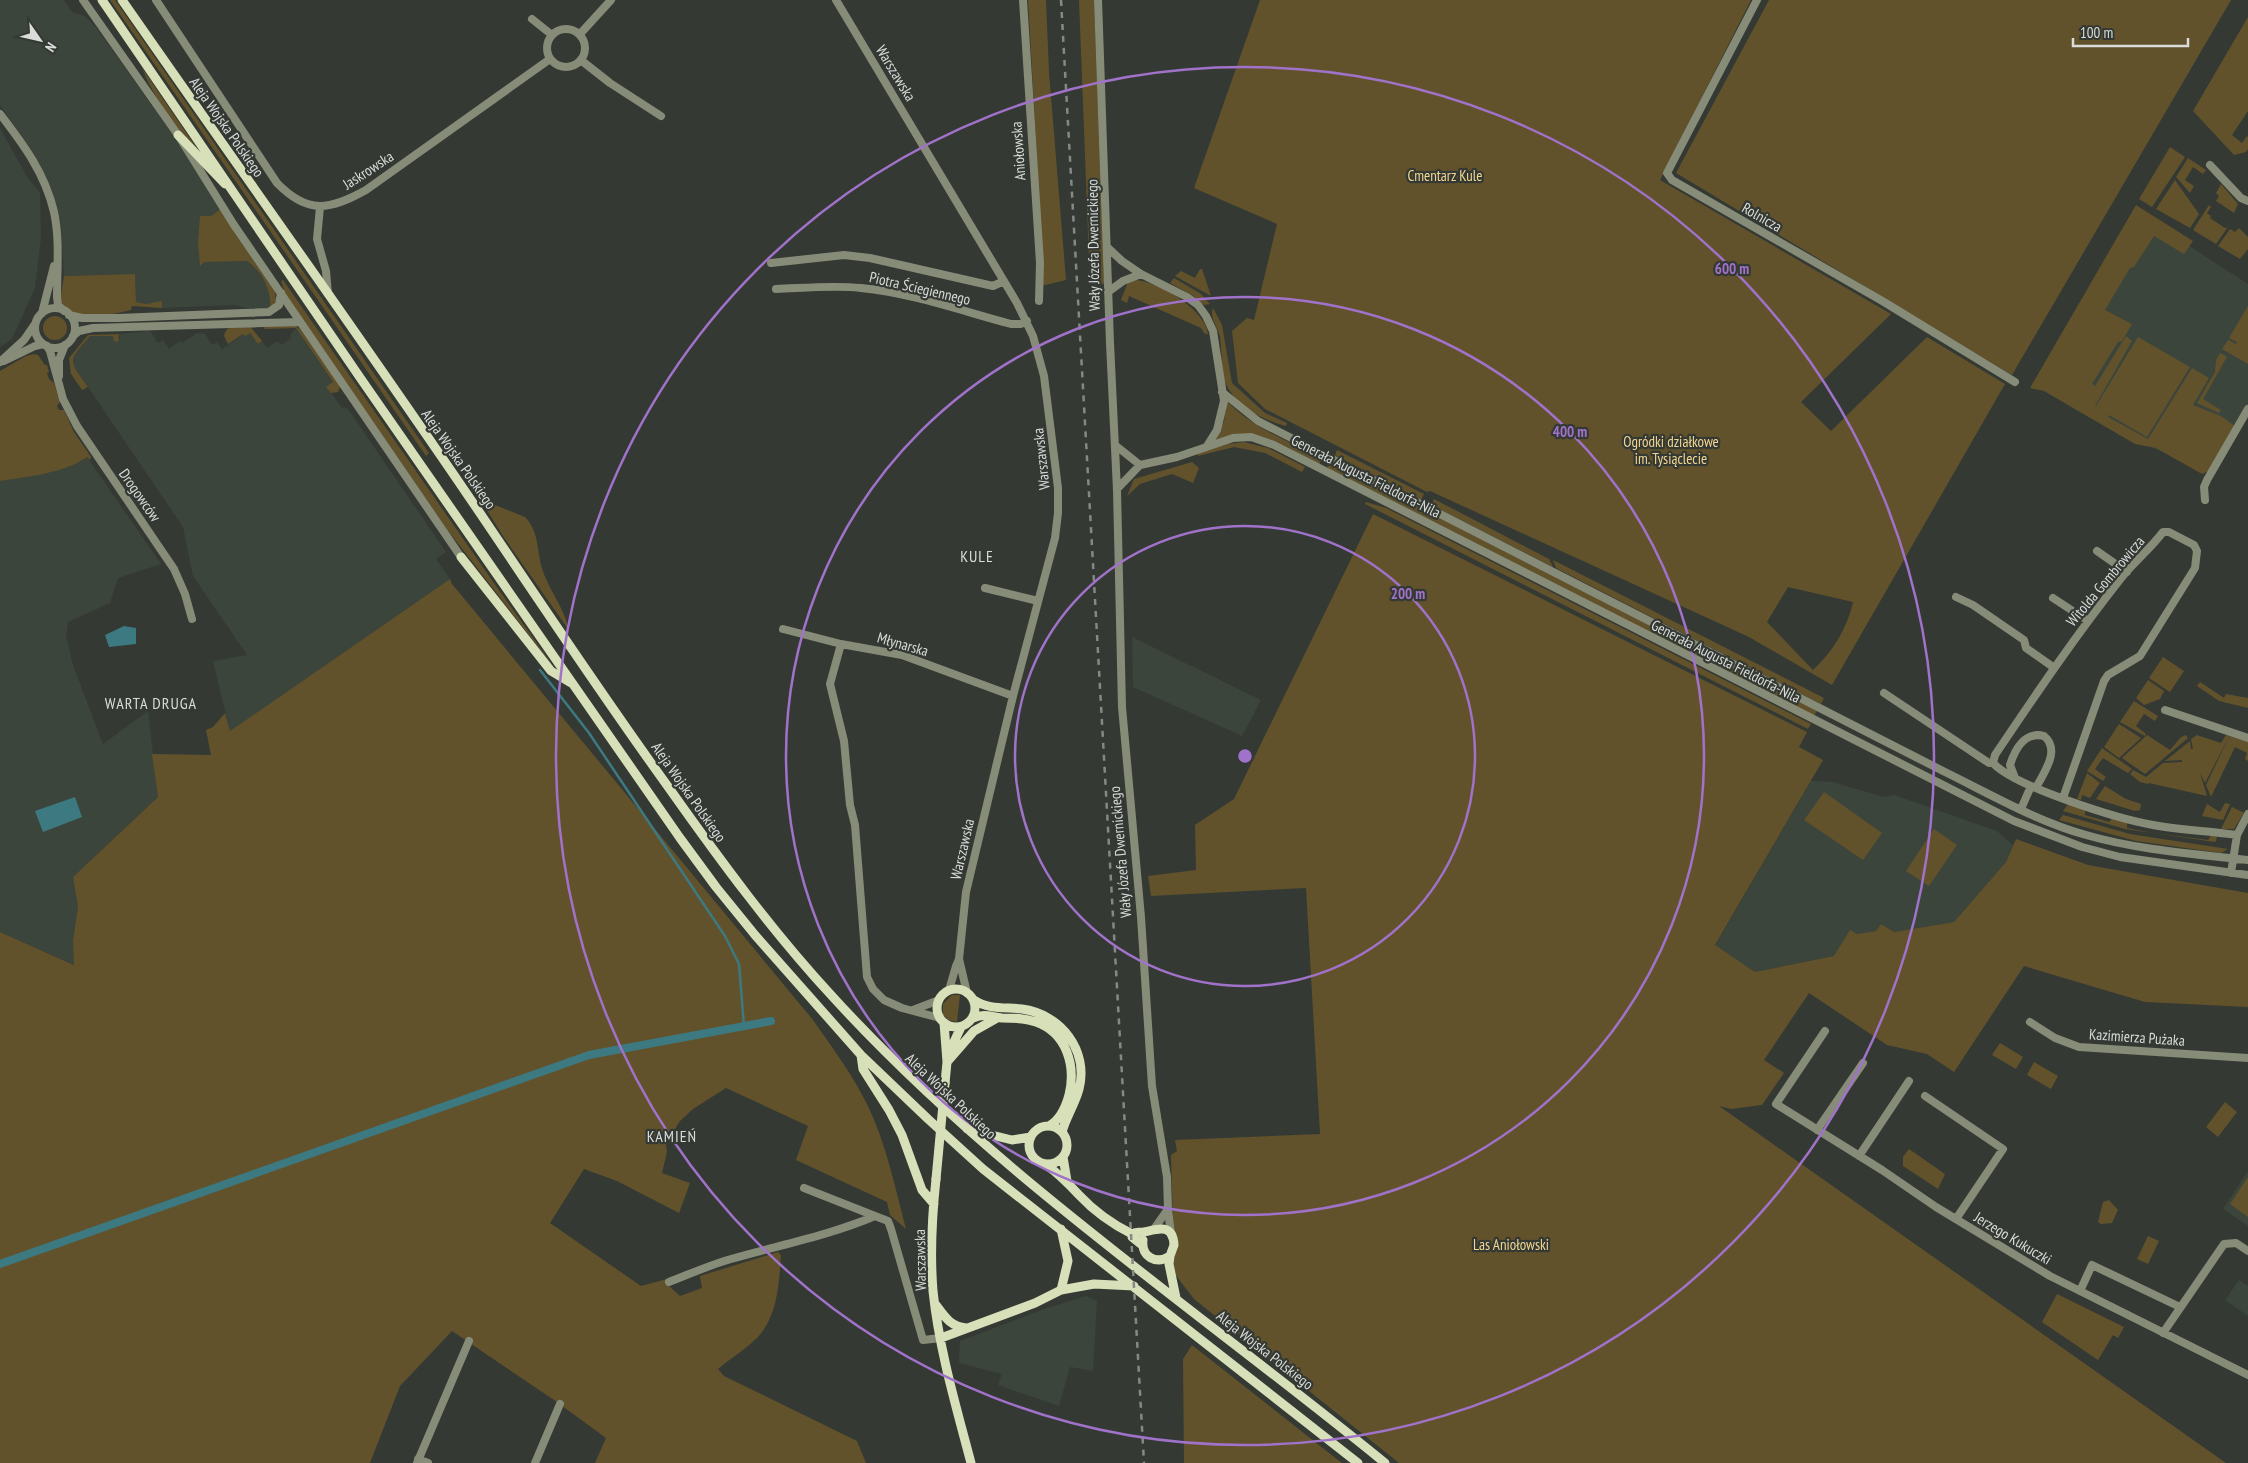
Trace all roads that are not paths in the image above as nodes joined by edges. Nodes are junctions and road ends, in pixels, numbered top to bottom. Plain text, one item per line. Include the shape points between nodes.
1 (83, 0) edge
2 (102, 0) edge
3 (122, 0) edge
4 (156, 0) edge
5 (611, 0) edge
6 (836, 0) edge
7 (1023, 0) edge
8 (1098, 0) edge
9 (1757, 0) edge
10 (532, 19) dead end
11 (580, 34) junction
12 (552, 35) junction
13 (550, 59) junction
14 (582, 61) junction
15 (0, 114) edge
16 (661, 116) dead end
17 (178, 136) junction
18 (2210, 165) dead end
19 (239, 198) junction
20 (2248, 201) edge
21 (320, 207) junction
22 (1107, 247) junction
23 (56, 252) junction
24 (770, 263) dead end
25 (1141, 274) junction
26 (1004, 281) junction
27 (776, 289) dead end
28 (1108, 292) junction
29 (281, 293) junction
30 (328, 296) junction
31 (1039, 301) dead end
32 (42, 313) junction
33 (67, 313) junction
34 (1027, 321) junction
35 (300, 322) junction
36 (35, 324) junction
37 (73, 336) junction
38 (45, 345) junction
39 (65, 345) junction
40 (0, 362) edge
41 (2015, 382) dead end
42 (60, 388) junction
43 (1222, 392) junction
44 (2248, 409) edge
45 (1115, 445) junction
46 (1207, 446) junction
47 (1140, 465) junction
48 (1117, 490) junction
49 (2205, 500) dead end
50 (2097, 551) dead end
51 (461, 557) joint
52 (2127, 572) junction
53 (985, 588) dead end
54 (1956, 597) dead end
55 (2053, 598) dead end
56 (1038, 601) junction
57 (192, 619) dead end
58 (2088, 621) junction
59 (783, 628) dead end
60 (840, 644) junction
61 (2053, 667) junction
62 (574, 684) junction
63 (1884, 693) dead end
64 (1013, 696) junction
65 (2164, 710) dead end
66 (2248, 738) edge
67 (1993, 763) junction
68 (2016, 778) junction
69 (2034, 787) junction
70 (2063, 798) junction
71 (2021, 809) junction
72 (2248, 814) edge
73 (2237, 835) junction
74 (2232, 859) junction
75 (2248, 860) edge
76 (2231, 873) junction
77 (2248, 874) edge
78 (959, 959) junction
79 (950, 990) junction
80 (967, 993) junction
81 (939, 1000) junction
82 (974, 1000) junction
83 (913, 1010) junction
84 (973, 1018) junction
85 (997, 1018) junction
86 (942, 1020) junction
87 (2030, 1022) dead end
88 (961, 1027) junction
89 (1825, 1031) dead end
90 (861, 1055) junction
91 (950, 1058) junction
92 (2248, 1058) edge
93 (1864, 1063) dead end
94 (1909, 1081) dead end
95 (1925, 1096) dead end
96 (1049, 1126) junction
97 (964, 1128) junction
98 (1817, 1130) junction
99 (1062, 1132) junction
100 (1031, 1136) junction
101 (1859, 1156) junction
102 (1063, 1157) junction
103 (1044, 1164) junction
104 (1067, 1180) junction
105 (804, 1188) dead end
106 (934, 1204) junction
107 (1168, 1209) junction
108 (875, 1216) junction
109 (1956, 1219) junction
110 (1061, 1229) junction
111 (1152, 1229) junction
112 (1132, 1234) junction
113 (1172, 1235) junction
114 (1142, 1245) junction
115 (2248, 1251) edge
116 (1170, 1256) junction
117 (669, 1282) dead end
118 (1134, 1286) junction
119 (1061, 1290) junction
120 (2080, 1291) junction
121 (1176, 1298) junction
122 (935, 1304) junction
123 (2180, 1307) junction
124 (966, 1328) junction
125 (2163, 1332) junction
126 (940, 1338) junction
127 (469, 1341) dead end
128 (2248, 1375) edge
129 (560, 1404) dead end
130 (418, 1461) edge
131 (428, 1463) edge
132 (535, 1463) edge
133 (971, 1463) edge
134 (1358, 1463) edge
135 (1385, 1463) edge

1 - 17 street
2 - 19 main road, Aleja Wojska Polskiego
3 - 30 main road, Aleja Wojska Polskiego
4 - 21 street, Jaskrowska via 278,184 297,200
5 - 11 street
6 - 26 street, Warszawska
7 - 31 street, Aniołowska via 1040,263
8 - 22 street, Wały Józefa Dwernickiego
9 - 41 street, Rolnicza via 1667,176
10 - 12 street
11 - 12 street via 565,29
11 - 14 street via 586,44
12 - 13 street via 547,50
13 - 14 street via 566,68
13 - 21 street, Jaskrowska via 366,190 346,202
14 - 16 street
15 - 23 street via 42,176 54,212
17 - 19 main road
17 - 29 street
18 - 20 street via 2241,198
19 - 62 main road, Aleja Wojska Polskiego via 351,365
21 - 30 street via 317,239 326,271
22 - 25 street
22 - 28 street, Wały Józefa Dwernickiego
23 - 32 street
23 - 33 street via 58,305
24 - 26 street via 844,255 993,286
25 - 28 street
25 - 43 street via 1187,297 1206,316 1213,331
26 - 34 street, Warszawska
27 - 34 street, Piotra Ściegiennego via 843,287 878,290 1011,324
28 - 45 street, Wały Józefa Dwernickiego
29 - 33 street via 279,305 269,312 118,318 82,318
29 - 35 street
30 - 97 main road, Aleja Wojska Polskiego via 720,860 831,995 892,1060
32 - 33 street via 49,309
32 - 36 street
33 - 37 street via 73,322
34 - 56 street, Warszawska via 1044,376 1058,488 1057,525
35 - 37 street via 93,328
35 - 51 street
36 - 38 street via 35,332
36 - 40 street
37 - 39 street
38 - 39 street via 53,348
38 - 40 street via 35,346
38 - 42 street, Drogowców via 50,350
39 - 42 street, Drogowców via 59,360
42 - 57 street, Drogowców via 91,450 174,569
43 - 46 street via 1222,415
43 - 71 street, Generała Augusta Fieldorfa-Nila via 1258,421
44 - 49 street via 2207,480
45 - 47 street
45 - 48 street, Wały Józefa Dwernickiego
46 - 47 street, Generała Augusta Fieldorfa-Nila
46 - 76 street, Generała Augusta Fieldorfa-Nila via 1233,438 1251,437 1274,445 2014,821 2082,847
47 - 48 street
48 - 107 street, Wały Józefa Dwernickiego via 1122,707 1152,1086 1167,1177
50 - 52 street
51 - 62 main road via 551,671
52 - 58 street, Witolda Gombrowicza
52 - 70 street, Witolda Gombrowicza via 2163,532 2194,545 2197,550 2195,568 2140,656 2108,675 2104,682
53 - 56 street
54 - 61 street via 2024,640 2026,648
55 - 58 street
56 - 64 street, Warszawska
58 - 61 street, Witolda Gombrowicza
59 - 60 street, Młynarska
60 - 64 street, Młynarska via 902,655
60 - 83 street via 830,684 844,741 855,825 864,967 873,989 884,1000
61 - 67 street, Witolda Gombrowicza
62 - 90 main road, Aleja Wojska Polskiego via 716,888
63 - 67 street via 1951,739
64 - 78 street, Warszawska via 970,875
65 - 66 street
67 - 68 street
68 - 69 street
68 - 69 street via 2010,765 2025,739 2032,734 2044,736 2052,746 2052,754
69 - 70 street
69 - 71 street
70 - 73 street via 2152,825
71 - 74 street, Generała Augusta Fieldorfa-Nila via 2086,835 2155,849
72 - 73 street
73 - 74 street
74 - 75 street, Generała Augusta Fieldorfa-Nila
74 - 76 street
76 - 77 street, Generała Augusta Fieldorfa-Nila
78 - 79 street, Warszawska
78 - 80 street, Warszawska
79 - 80 main road
79 - 81 main road
80 - 82 main road
81 - 83 street
81 - 86 main road via 938,1012
82 - 84 main road
82 - 99 main road via 983,1006 1045,1015 1069,1036 1080,1058 1081,1078
83 - 86 street
84 - 85 main road via 988,1014
84 - 88 main road
85 - 91 main road via 974,1031
85 - 96 main road via 1038,1022 1055,1034 1068,1052 1072,1073 1068,1098 1060,1116
86 - 88 main road via 949,1026
86 - 91 main road, Warszawska
87 - 92 street, Kazimierza Pużaka via 2055,1038 2079,1047
88 - 91 main road, Warszawska
89 - 98 street, Jerzego Kukuczki via 1776,1104
90 - 106 main road via 863,1069 894,1118 922,1190
90 - 110 main road, Aleja Wojska Polskiego via 983,1168
91 - 106 main road, Warszawska, bridge
93 - 98 street
94 - 101 street
95 - 109 street via 2003,1149
96 - 99 main road
96 - 100 main road via 1040,1128
97 - 100 main road via 1012,1140
97 - 121 main road, Aleja Wojska Polskiego
98 - 101 street, Jerzego Kukuczki
99 - 102 main road via 1067,1142
100 - 103 main road via 1032,1154
101 - 109 street, Jerzego Kukuczki
102 - 103 main road via 1055,1163
102 - 104 main road
103 - 104 main road
104 - 112 main road via 1079,1196 1105,1218
105 - 108 street, Warszawska
106 - 122 main road, Warszawska via 931,1256
107 - 111 street
107 - 113 street, Wały Józefa Dwernickiego
108 - 117 street via 789,1245 730,1259
108 - 126 street, Warszawska via 888,1222 891,1228 923,1340
109 - 120 street, Jerzego Kukuczki
110 - 118 main road, Aleja Wojska Polskiego
110 - 119 main road via 1068,1261
111 - 112 main road
111 - 113 main road via 1165,1230
111 - 114 main road via 1144,1237
112 - 114 main road
113 - 116 main road via 1174,1246
114 - 116 main road via 1144,1253 1154,1260
115 - 123 street via 2236,1243 2224,1244
116 - 121 main road
118 - 119 main road via 1094,1284
118 - 134 main road, Aleja Wojska Polskiego
119 - 124 main road
120 - 123 street via 2092,1265
120 - 125 street, Jerzego Kukuczki
121 - 135 main road, Aleja Wojska Polskiego
122 - 124 main road via 950,1322
122 - 126 main road, Warszawska
123 - 125 street
124 - 126 main road
125 - 128 street, Jerzego Kukuczki
126 - 133 main road, Warszawska
127 - 130 street
129 - 132 street
130 - 131 street

